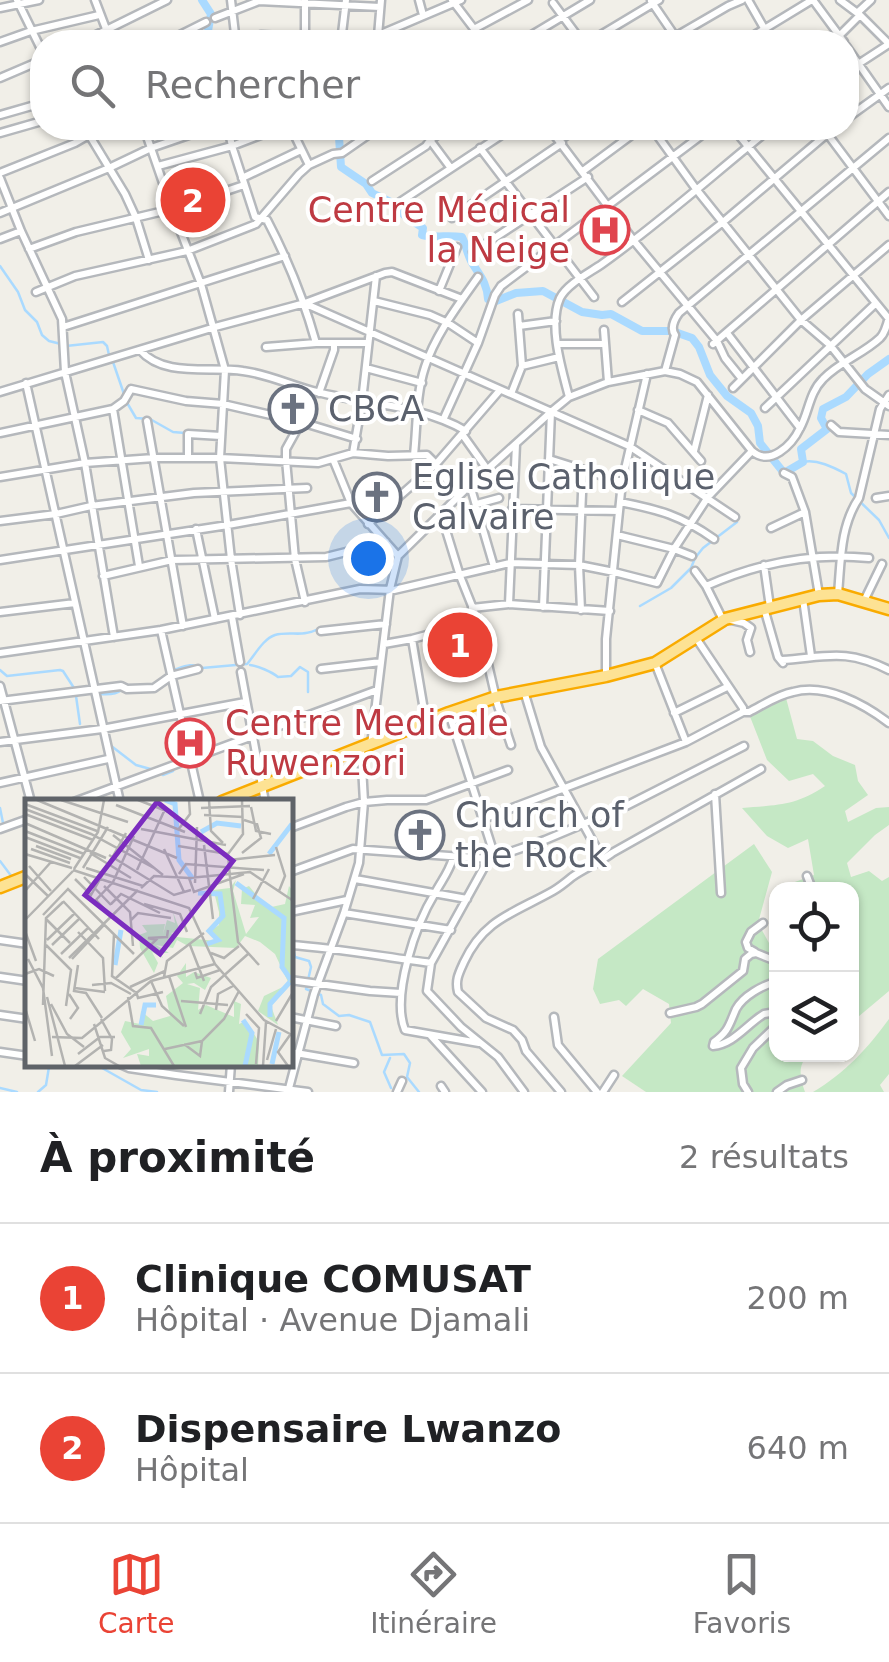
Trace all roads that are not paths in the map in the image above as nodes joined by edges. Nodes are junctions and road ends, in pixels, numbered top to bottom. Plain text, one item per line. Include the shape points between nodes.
1 (38, 0) edge
2 (94, 0) edge
3 (167, 0) edge
4 (231, 0) edge
5 (419, 0) edge
6 (528, 0) edge
7 (590, 0) edge
8 (744, 0) edge
9 (812, 0) edge
10 (840, 0) edge
11 (871, 0) edge
12 (305, 1) edge
13 (455, 1) edge
14 (654, 1) edge
15 (18, 2) edge
16 (345, 2) edge
17 (381, 3) edge
18 (553, 3) dead end
19 (0, 8) edge
20 (233, 11) junction
21 (858, 14) junction
22 (99, 15) junction
23 (424, 15) junction
24 (563, 17) junction
25 (215, 18) dead end
26 (206, 22) dead end
27 (764, 28) junction
28 (31, 30) edge
29 (35, 30) edge
30 (105, 30) edge
31 (109, 30) edge
32 (190, 30) edge
33 (235, 30) edge
34 (305, 30) edge
35 (342, 30) edge
36 (379, 30) edge
37 (391, 30) edge
38 (474, 30) joint
39 (541, 30) edge
40 (574, 30) edge
41 (605, 30) edge
42 (672, 30) edge
43 (693, 30) edge
44 (761, 30) edge
45 (835, 30) edge
46 (849, 30) edge
47 (30, 31) edge
48 (0, 42) edge
49 (889, 44) edge
50 (859, 63) edge
51 (30, 65) edge
52 (859, 65) edge
53 (0, 78) edge
54 (889, 88) edge
55 (880, 94) junction
56 (30, 107) edge
57 (889, 107) edge
58 (859, 109) edge
59 (0, 116) edge
60 (30, 124) edge
61 (0, 133) edge
62 (889, 138) edge
63 (78, 140) edge
64 (93, 140) edge
65 (148, 140) edge
66 (174, 140) edge
67 (231, 140) edge
68 (248, 140) edge
69 (296, 140) edge
70 (360, 140) edge
71 (430, 140) joint
72 (493, 140) edge
73 (564, 140) edge
74 (627, 140) edge
75 (661, 140) edge
76 (693, 140) edge
77 (741, 140) edge
78 (756, 140) edge
79 (814, 140) edge
80 (832, 140) edge
81 (561, 142) junction
82 (232, 146) junction
83 (747, 147) junction
84 (151, 148) junction
85 (480, 148) junction
86 (301, 150) junction
87 (672, 155) junction
88 (309, 165) junction
89 (158, 166) junction
90 (450, 167) junction
91 (109, 168) junction
92 (854, 169) junction
93 (586, 174) junction
94 (0, 176) edge
95 (774, 178) junction
96 (372, 180) dead end
97 (243, 182) junction
98 (506, 182) junction
99 (696, 189) junction
100 (889, 192) edge
101 (878, 201) junction
102 (400, 202) dead end
103 (609, 204) junction
104 (13, 208) junction
105 (172, 209) junction
106 (800, 212) junction
107 (0, 213) edge
108 (530, 215) junction
109 (889, 216) edge
110 (136, 218) junction
111 (261, 218) junction
112 (452, 218) dead end
113 (723, 222) junction
114 (20, 230) junction
115 (0, 239) edge
116 (634, 241) junction
117 (889, 245) edge
118 (553, 246) junction
119 (828, 246) junction
120 (457, 248) dead end
121 (29, 249) junction
122 (187, 251) junction
123 (473, 252) dead end
124 (750, 255) junction
125 (285, 256) junction
126 (150, 260) junction
127 (659, 272) junction
128 (376, 276) junction
129 (478, 276) dead end
130 (852, 277) junction
131 (580, 279) junction
132 (201, 284) junction
133 (48, 287) junction
134 (777, 289) junction
135 (439, 290) junction
136 (36, 292) dead end
137 (594, 297) dead end
138 (462, 299) junction
139 (374, 301) junction
140 (622, 302) dead end
141 (304, 304) junction
142 (874, 304) junction
143 (687, 306) junction
144 (518, 314) dead end
145 (889, 318) edge
146 (801, 320) junction
147 (556, 321) junction
148 (448, 323) junction
149 (519, 326) junction
150 (63, 327) junction
151 (215, 327) junction
152 (604, 330) dead end
153 (369, 332) junction
154 (726, 333) junction
155 (715, 342) junction
156 (316, 343) junction
157 (478, 343) junction
158 (334, 344) junction
159 (368, 344) junction
160 (557, 344) junction
161 (605, 344) junction
162 (830, 345) junction
163 (266, 347) dead end
164 (140, 350) junction
165 (429, 357) junction
166 (559, 358) junction
167 (844, 362) junction
168 (522, 366) junction
169 (752, 367) junction
170 (366, 368) junction
171 (226, 370) junction
172 (665, 371) junction
173 (66, 372) junction
174 (464, 372) junction
175 (647, 374) junction
176 (742, 378) junction
177 (608, 382) junction
178 (26, 383) junction
179 (422, 383) junction
180 (733, 388) dead end
181 (500, 389) junction
182 (0, 392) edge
183 (320, 393) junction
184 (511, 394) junction
185 (708, 395) junction
186 (889, 395) edge
187 (777, 397) junction
188 (569, 398) junction
189 (362, 401) junction
190 (223, 404) junction
191 (886, 404) edge
192 (765, 408) dead end
193 (114, 409) junction
194 (418, 410) junction
195 (552, 410) junction
196 (638, 410) junction
197 (76, 416) junction
198 (444, 418) junction
199 (147, 421) dead end
200 (301, 422) junction
201 (831, 425) dead end
202 (36, 426) junction
203 (800, 429) junction
204 (464, 433) junction
205 (0, 434) edge
206 (874, 434) junction
207 (889, 435) edge
208 (221, 436) junction
209 (357, 439) junction
210 (516, 442) junction
211 (629, 446) junction
212 (752, 451) junction
213 (693, 452) junction
214 (353, 453) junction
215 (414, 455) junction
216 (154, 458) junction
217 (188, 458) junction
218 (220, 458) junction
219 (333, 459) junction
220 (549, 459) junction
221 (122, 460) junction
222 (286, 460) junction
223 (701, 461) dead end
224 (85, 463) junction
225 (436, 464) junction
226 (488, 469) junction
227 (46, 470) junction
228 (583, 470) junction
229 (784, 473) dead end
230 (0, 477) edge
231 (622, 482) junction
232 (470, 484) junction
233 (288, 488) junction
234 (307, 488) dead end
235 (223, 492) junction
236 (889, 496) edge
237 (458, 497) junction
238 (162, 498) junction
239 (499, 498) dead end
240 (708, 498) junction
241 (876, 498) dead end
242 (129, 500) junction
243 (620, 502) junction
244 (351, 503) junction
245 (477, 504) junction
246 (92, 506) junction
247 (512, 509) junction
248 (548, 509) junction
249 (582, 510) junction
250 (618, 511) junction
251 (805, 512) junction
252 (56, 514) junction
253 (440, 514) junction
254 (291, 515) junction
255 (735, 517) dead end
256 (0, 521) edge
257 (690, 522) junction
258 (368, 524) junction
259 (228, 526) junction
260 (770, 528) dead end
261 (196, 529) junction
262 (167, 533) junction
263 (616, 535) junction
264 (136, 538) junction
265 (714, 539) dead end
266 (386, 542) junction
267 (97, 545) junction
268 (674, 549) junction
269 (62, 550) junction
270 (841, 555) junction
271 (398, 556) junction
272 (692, 556) dead end
273 (813, 556) junction
274 (869, 558) dead end
275 (0, 560) edge
276 (172, 560) junction
277 (202, 560) junction
278 (231, 560) junction
279 (294, 560) junction
280 (510, 563) junction
281 (546, 564) junction
282 (882, 564) dead end
283 (764, 565) junction
284 (139, 566) junction
285 (494, 566) junction
286 (579, 566) junction
287 (695, 571) dead end
288 (614, 572) junction
289 (103, 576) junction
290 (460, 576) junction
291 (706, 586) junction
292 (390, 589) junction
293 (819, 594) junction
294 (838, 594) junction
295 (802, 599) junction
296 (864, 601) junction
297 (75, 602) junction
298 (304, 602) junction
299 (508, 604) junction
300 (543, 607) junction
301 (472, 608) junction
302 (764, 608) junction
303 (889, 609) edge
304 (581, 610) junction
305 (610, 611) junction
306 (0, 612) edge
307 (236, 616) junction
308 (214, 619) junction
309 (724, 619) junction
310 (478, 620) junction
311 (386, 624) junction
312 (183, 626) junction
313 (751, 628) junction
314 (161, 630) junction
315 (321, 631) dead end
316 (114, 638) junction
317 (696, 638) junction
318 (412, 639) junction
319 (84, 642) junction
320 (384, 644) junction
321 (750, 652) dead end
322 (0, 653) edge
323 (811, 656) junction
324 (240, 662) dead end
325 (381, 662) junction
326 (656, 664) junction
327 (198, 669) dead end
328 (321, 669) dead end
329 (889, 670) edge
330 (241, 672) dead end
331 (170, 673) junction
332 (606, 676) junction
333 (0, 686) edge
334 (727, 686) junction
335 (377, 690) junction
336 (524, 691) junction
337 (95, 693) junction
338 (496, 697) junction
339 (2, 700) edge
340 (245, 702) junction
341 (743, 712) junction
342 (448, 713) junction
343 (674, 713) junction
344 (180, 714) junction
345 (426, 724) junction
346 (889, 724) edge
347 (102, 729) junction
348 (252, 738) junction
349 (14, 741) junction
350 (0, 742) edge
351 (686, 742) junction
352 (512, 745) dead end
353 (366, 746) junction
354 (744, 746) dead end
355 (108, 759) junction
356 (191, 761) junction
357 (761, 769) dead end
358 (508, 770) dead end
359 (25, 778) junction
360 (472, 782) junction
361 (0, 784) edge
362 (263, 786) junction
363 (115, 787) junction
364 (562, 789) junction
365 (716, 794) junction
366 (30, 799) edge
367 (82, 799) edge
368 (119, 799) edge
369 (199, 799) edge
370 (230, 799) edge
371 (265, 799) edge
372 (364, 802) junction
373 (483, 819) junction
374 (25, 820) edge
375 (582, 824) junction
376 (292, 827) edge
377 (0, 829) edge
378 (360, 849) junction
379 (453, 858) junction
380 (490, 859) junction
381 (603, 860) junction
382 (292, 871) edge
383 (807, 876) dead end
384 (25, 877) edge
385 (356, 878) junction
386 (809, 882) edge
387 (0, 887) edge
388 (435, 892) junction
389 (721, 893) dead end
390 (467, 899) junction
391 (348, 900) junction
392 (292, 912) edge
393 (344, 913) junction
394 (763, 923) dead end
395 (419, 926) junction
396 (450, 930) junction
397 (0, 940) edge
398 (25, 944) edge
399 (292, 946) edge
400 (330, 947) junction
401 (756, 953) junction
402 (769, 958) edge
403 (409, 960) junction
404 (432, 963) junction
405 (0, 978) edge
406 (292, 980) edge
407 (25, 981) edge
408 (769, 984) edge
409 (316, 989) junction
410 (401, 992) junction
411 (670, 1012) dead end
412 (769, 1013) edge
413 (0, 1015) edge
414 (292, 1017) edge
415 (554, 1017) dead end
416 (25, 1019) edge
417 (306, 1019) junction
418 (336, 1026) dead end
419 (769, 1030) edge
420 (430, 1034) junction
421 (481, 1043) junction
422 (0, 1052) edge
423 (294, 1053) edge
424 (25, 1056) edge
425 (354, 1063) dead end
426 (127, 1067) edge
427 (177, 1067) edge
428 (230, 1067) edge
429 (176, 1075) junction
430 (614, 1075) dead end
431 (802, 1080) dead end
432 (230, 1081) junction
433 (402, 1081) dead end
434 (289, 1090) edge
435 (229, 1092) edge
436 (308, 1092) edge
437 (397, 1092) edge
438 (482, 1092) edge
439 (524, 1092) edge
440 (561, 1092) edge
441 (600, 1092) edge
442 (748, 1092) edge
443 (777, 1092) edge

1 - 15 street
2 - 22 street
3 - 31 street
4 - 20 street
5 - 23 street
6 - 38 street
7 - 24 street
8 - 27 street
8 - 43 street
9 - 27 street
9 - 45 street
10 - 21 street
11 - 21 street
12 - 16 street
12 - 20 street via 259,1
12 - 34 street
13 - 23 street
13 - 38 street
14 - 41 street
14 - 42 street
15 - 19 street
15 - 28 street
16 - 17 street
16 - 35 street
17 - 36 street
18 - 24 street
20 - 25 street
20 - 33 street
21 - 46 street
21 - 49 street
22 - 29 street
22 - 30 street
23 - 37 street
24 - 39 street
24 - 40 street
26 - 32 street
27 - 44 street
47 - 48 street
49 - 50 street
51 - 53 street
52 - 55 street
54 - 55 street
55 - 57 street
55 - 58 street
56 - 59 street
60 - 61 street
62 - 92 street
63 - 94 street
64 - 91 street
65 - 84 street
66 - 84 street
67 - 82 street
68 - 82 street
69 - 86 street
70 - 88 street
71 - 90 street
71 - 96 street
72 - 85 street
73 - 81 street
74 - 93 street
75 - 87 street
76 - 87 street
77 - 83 street
78 - 83 street
79 - 95 street
80 - 92 street
81 - 93 street
81 - 98 street
82 - 89 street
82 - 97 street
83 - 95 street
83 - 99 street
84 - 89 street
84 - 91 street
85 - 90 street
85 - 98 street
86 - 88 street
86 - 97 street
87 - 99 street
87 - 103 street
88 - 111 street
89 - 105 street
90 - 102 street
91 - 104 street
91 - 110 street
92 - 101 street
92 - 106 street
93 - 103 street
93 - 108 street
94 - 104 street
95 - 106 street
95 - 113 street
97 - 105 street
97 - 111 street
98 - 108 street
98 - 112 street
99 - 113 street
99 - 116 street
100 - 101 street
101 - 109 street
101 - 119 street
103 - 116 street
103 - 118 street
104 - 107 street
104 - 114 street
105 - 110 street
105 - 122 street
106 - 119 street
106 - 124 street
108 - 118 street
108 - 123 street
110 - 121 street
110 - 126 street
111 - 122 street
111 - 125 street
113 - 124 street
113 - 127 street
114 - 115 street
114 - 121 street
116 - 127 street
116 - 131 street
117 - 130 street
118 - 131 street
118 - 157 street via 501,286
119 - 130 street
119 - 134 street
120 - 135 street
121 - 133 street
122 - 126 street
122 - 132 street
124 - 134 street
124 - 143 street
125 - 132 street
125 - 141 street
126 - 133 street
127 - 140 street
127 - 143 street
128 - 135 street via 392,272
128 - 139 street
128 - 141 street
129 - 138 street
130 - 142 street
130 - 146 street
131 - 137 street
131 - 147 street via 560,299
132 - 150 street
132 - 151 street
133 - 136 street
133 - 150 street
134 - 146 street
134 - 154 street
135 - 138 street
138 - 148 street
139 - 148 street
139 - 153 street
141 - 151 street
141 - 153 street
141 - 156 street
142 - 145 street
142 - 162 street
143 - 155 street
143 - 172 street via 674,322
144 - 149 street
145 - 167 street via 883,336
146 - 162 street
146 - 169 street
147 - 149 street
147 - 160 street
148 - 157 street
148 - 165 street
149 - 168 street
150 - 173 street
151 - 164 street
151 - 171 street
152 - 161 street
153 - 159 street
153 - 165 street
154 - 155 street
154 - 169 street
155 - 176 street
156 - 158 street
156 - 163 street
157 - 174 street
158 - 159 street
158 - 183 street
159 - 170 street
160 - 161 street
160 - 166 street
161 - 177 street
162 - 167 street
162 - 187 street
164 - 171 street via 149,360 189,370
164 - 173 street
165 - 174 street
165 - 179 street
166 - 168 street
166 - 188 street
167 - 191 street
167 - 203 street via 818,384
168 - 184 street
169 - 176 street
169 - 187 street
170 - 179 street
170 - 189 street
171 - 183 street
171 - 190 street
172 - 175 street
172 - 185 street via 697,382
173 - 178 street
173 - 197 street
174 - 181 street
174 - 198 street
175 - 177 street
175 - 196 street
176 - 180 street
177 - 188 street
178 - 182 street
178 - 202 street
179 - 194 street
181 - 184 street
181 - 204 street
183 - 189 street
184 - 195 street
185 - 212 street
185 - 213 street
186 - 191 street
187 - 192 street
187 - 203 street
188 - 195 street
189 - 194 street
189 - 209 street
190 - 193 street via 127,395
190 - 200 street
190 - 208 street
191 - 206 street
193 - 197 street
193 - 221 street
194 - 198 street
194 - 215 street
195 - 210 street
195 - 211 street
195 - 220 street
196 - 211 street
196 - 213 street via 668,423
197 - 202 street
197 - 224 street
198 - 204 street
199 - 216 street
200 - 209 street
200 - 222 street
201 - 206 street via 839,432
202 - 205 street
202 - 227 street
203 - 212 street via 772,456
204 - 225 street
204 - 226 street
206 - 207 street
206 - 270 street
208 - 217 street via 188,434
208 - 218 street
209 - 214 street
210 - 226 street
210 - 247 street
211 - 231 street
211 - 240 street
212 - 240 street
213 - 223 street
214 - 215 street
214 - 219 street
215 - 225 street
216 - 217 street
216 - 221 street
216 - 238 street
217 - 218 street
218 - 222 street
218 - 235 street
219 - 222 street
219 - 244 street
220 - 228 street
220 - 248 street
221 - 224 street
221 - 242 street
222 - 233 street
224 - 227 street
224 - 246 street
225 - 237 street
225 - 258 street
226 - 232 street
227 - 230 street
227 - 252 street
228 - 231 street
228 - 249 street
229 - 251 street via 792,477
231 - 243 street
232 - 237 street
232 - 245 street
233 - 234 street
233 - 235 street
233 - 254 street
235 - 238 street
235 - 259 street
236 - 241 street
237 - 253 street
238 - 242 street
238 - 262 street
239 - 245 street
240 - 255 street
240 - 257 street
242 - 246 street
242 - 264 street
243 - 250 street
243 - 257 street
244 - 254 street
244 - 258 street
245 - 285 street
246 - 252 street
246 - 267 street
247 - 248 street
247 - 280 street
248 - 249 street
248 - 281 street
249 - 250 street
249 - 286 street
250 - 263 street
251 - 260 street
251 - 273 street
252 - 256 street
252 - 269 street
253 - 271 street
253 - 290 street
254 - 259 street
254 - 279 street
257 - 265 street
257 - 268 street
258 - 266 street
259 - 261 street
259 - 278 street
261 - 262 street
261 - 277 street
262 - 264 street
262 - 276 street
263 - 268 street
263 - 288 street
264 - 267 street
264 - 284 street
266 - 271 street
266 - 279 street
267 - 269 street
267 - 289 street
268 - 272 street
268 - 288 street via 656,584
269 - 275 street
269 - 297 street
270 - 273 street
270 - 274 street
270 - 294 street
271 - 292 street
273 - 283 street
273 - 293 street
276 - 277 street
276 - 284 street
276 - 312 street
277 - 278 street
277 - 308 street
278 - 279 street
278 - 307 street
279 - 298 street
280 - 281 street
280 - 285 street
280 - 299 street
281 - 286 street
281 - 300 street
282 - 296 street
283 - 291 street
283 - 302 street
284 - 289 street
285 - 290 street
286 - 288 street
286 - 304 street
287 - 291 street
288 - 305 street
289 - 316 street
290 - 292 street
290 - 301 street
291 - 309 street
292 - 298 street
292 - 311 street
293 - 294 highway
293 - 295 highway
294 - 296 highway
295 - 302 highway
295 - 323 street
296 - 303 highway
297 - 306 street
297 - 319 street
298 - 307 street
299 - 300 street
299 - 301 street
300 - 304 street
301 - 310 street
302 - 309 highway
302 - 313 street
302 - 323 street via 783,663
304 - 305 street
305 - 332 street
307 - 308 street
307 - 324 street
308 - 312 street
309 - 313 street
309 - 317 highway
310 - 318 street
310 - 338 street
311 - 315 street
311 - 320 street
312 - 314 street
313 - 321 street
314 - 316 street
314 - 331 street
316 - 319 street
317 - 326 highway
317 - 334 street
318 - 320 street
318 - 345 street
319 - 322 street
319 - 337 street
320 - 325 street
323 - 329 street via 861,658
325 - 328 street
325 - 335 street
326 - 332 highway
326 - 343 street
327 - 331 street
330 - 340 street
331 - 337 street via 154,688
331 - 344 street
332 - 336 highway
333 - 339 street
334 - 341 street
334 - 343 street
335 - 348 street
335 - 353 street
336 - 338 highway
336 - 364 street
337 - 339 street
337 - 347 street
338 - 342 highway
338 - 352 street
339 - 349 street
340 - 344 street
340 - 348 street
341 - 346 street via 795,691 820,690
341 - 351 street
342 - 345 highway
342 - 360 street
343 - 351 street
344 - 347 street
344 - 356 street
345 - 353 highway
347 - 349 street
347 - 355 street
348 - 356 street
348 - 362 street
349 - 350 street
349 - 359 street
351 - 364 street
353 - 362 highway
353 - 372 street
354 - 375 street
355 - 359 street
355 - 363 street
356 - 363 street
356 - 369 street
357 - 365 street
358 - 360 street
359 - 361 street
359 - 366 street
360 - 372 street via 426,800
360 - 373 street
362 - 370 highway
362 - 371 street
363 - 367 street
363 - 368 street
364 - 373 street
364 - 375 street
365 - 381 street
365 - 389 street
372 - 376 street
372 - 378 street
373 - 380 street
374 - 377 street
375 - 380 street
375 - 381 street
378 - 379 street
378 - 382 street
378 - 385 street
379 - 380 street
379 - 388 street
380 - 390 street
381 - 440 street via 493,923 467,955 456,982 482,1015 518,1034
383 - 386 street
384 - 387 highway
385 - 388 street
385 - 391 street
388 - 390 street
388 - 395 street
390 - 396 street
391 - 392 street
391 - 393 street
393 - 395 street
393 - 400 street
394 - 401 street via 746,942
395 - 396 street
395 - 403 street
396 - 404 street
397 - 398 street
399 - 400 street
400 - 403 street
400 - 409 street
401 - 402 street
401 - 411 street via 702,1004
403 - 404 street
403 - 410 street
404 - 421 street via 427,992
405 - 407 street
406 - 409 street
408 - 412 street via 739,1004 713,1046
409 - 410 street
409 - 417 street
410 - 420 street via 404,1028
413 - 416 street
414 - 417 street
415 - 441 street via 558,1045
417 - 418 street
417 - 423 street
419 - 442 street via 740,1068
420 - 421 street
420 - 438 street
421 - 439 street
422 - 424 street
423 - 425 street
423 - 434 street
426 - 429 street
427 - 429 street
428 - 432 street
429 - 432 street
430 - 441 street
431 - 443 street
432 - 434 street
432 - 435 street
433 - 437 street
434 - 436 street

